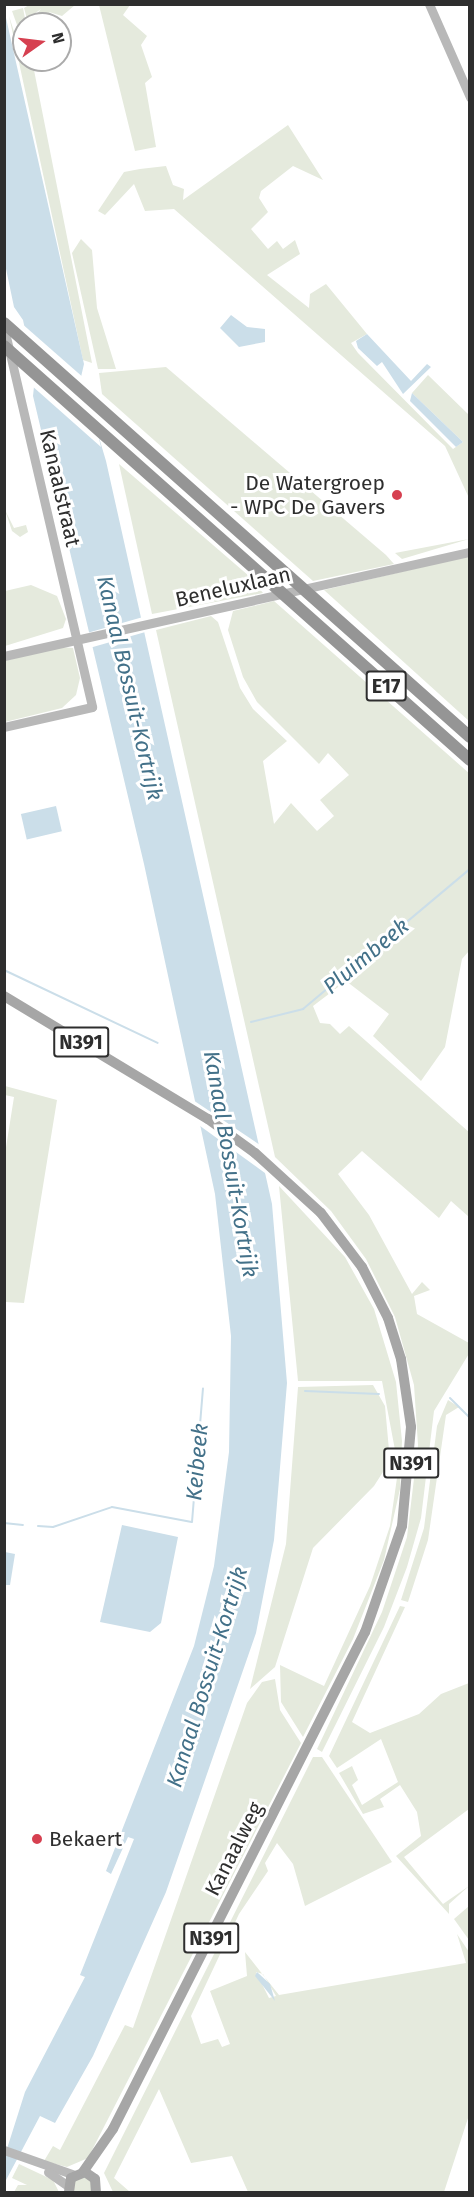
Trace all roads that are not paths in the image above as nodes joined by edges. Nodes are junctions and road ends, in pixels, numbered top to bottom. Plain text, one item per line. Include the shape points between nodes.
1 (429, 4) edge
2 (470, 97) edge
3 (4, 323) edge
4 (4, 328) edge
5 (4, 346) edge
6 (470, 552) edge
7 (4, 656) edge
8 (4, 727) edge
9 (470, 737) edge
10 (470, 760) edge
11 (4, 996) edge
12 (113, 2128) junction
13 (4, 2150) edge
14 (31, 2162) junction
15 (79, 2173) junction
16 (98, 2188) edge
17 (69, 2189) edge

1 - 2 street
3 - 9 highway, E17
4 - 8 street, Kanaalstraat via 92,708
5 - 10 highway, E17
6 - 7 street, Beneluxlaan
11 - 12 main road, Kanaalweg / N391 via 255,1153 299,1191 345,1241 380,1299 401,1359 411,1444 408,1497 389,1574 308,1747
12 - 15 main road, Kanaalweg / N391
12 - 16 main road, Kanaalweg / N391
13 - 14 street
14 - 15 street
14 - 17 street
15 - 16 main road, N391
15 - 17 main road, N391

